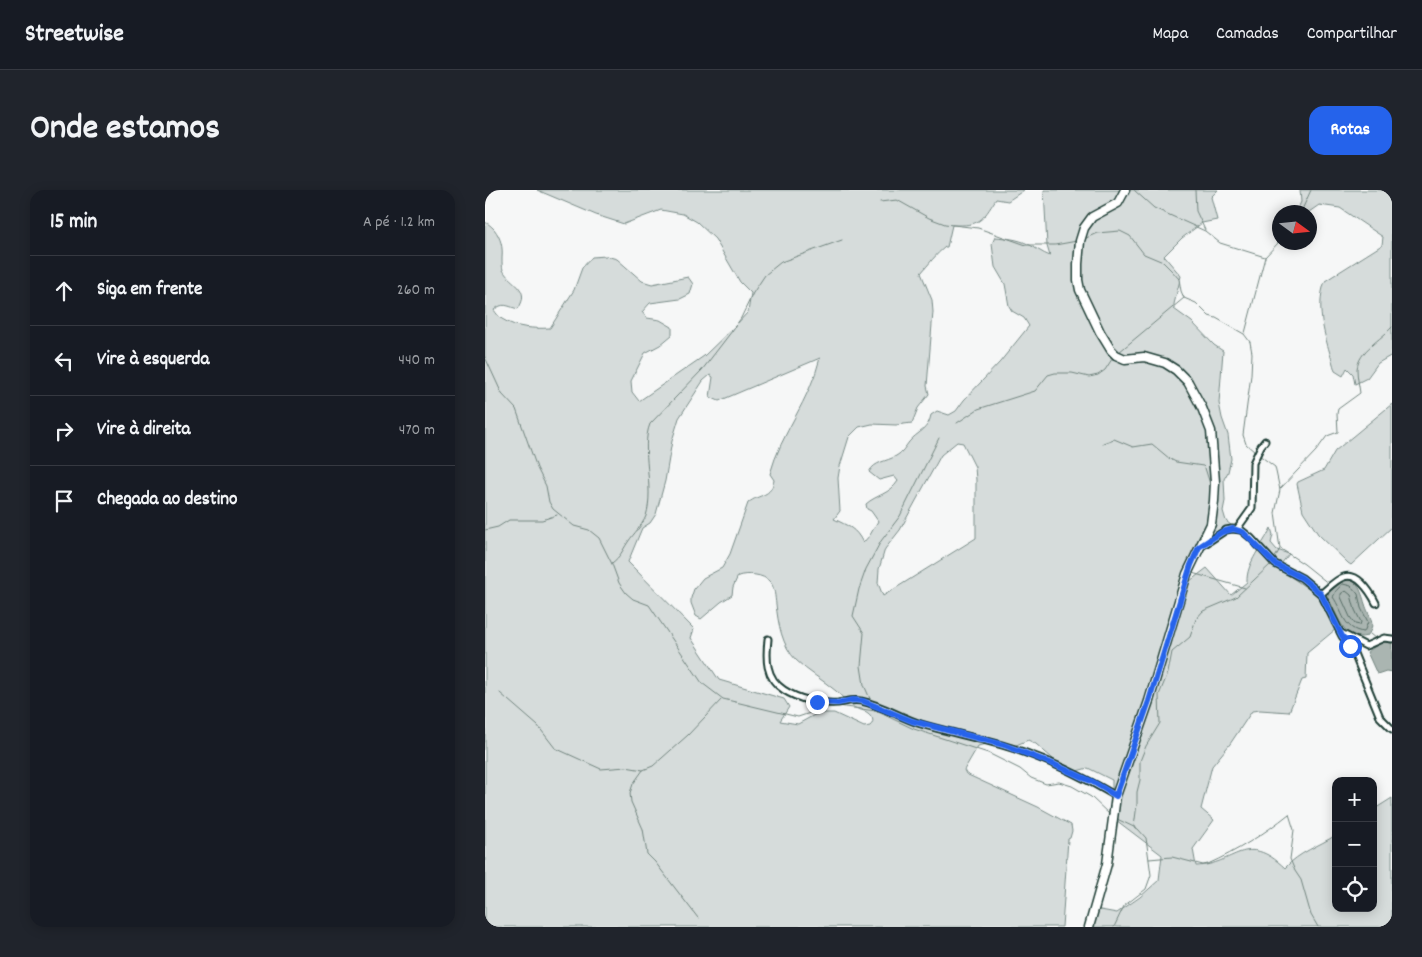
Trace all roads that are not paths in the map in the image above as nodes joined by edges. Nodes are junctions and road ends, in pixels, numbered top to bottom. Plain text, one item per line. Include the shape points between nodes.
1 (1125, 190) edge
2 (1265, 441) dead end
3 (1237, 529) junction
4 (1199, 547) junction
5 (1321, 594) junction
6 (1376, 603) dead end
7 (1340, 632) junction
8 (768, 639) dead end
9 (1392, 639) edge
10 (1392, 729) edge
11 (1116, 796) junction
12 (1089, 927) edge

1 - 4 main road via 1117,203 1092,217 1084,228 1080,241 1079,285 1099,332 1114,353 1125,358 1149,358 1171,366 1188,382 1202,408 1211,431 1215,482 1211,524
2 - 3 street via 1253,463 1252,508
3 - 4 street via 1226,530
3 - 5 street via 1251,538 1275,564 1302,578
4 - 11 main road via 1185,581
5 - 6 street via 1339,579 1351,575 1369,590
5 - 7 street
7 - 9 street via 1366,646 1384,638
7 - 10 street via 1353,651 1380,717
8 - 11 street via 768,668 776,684 800,698 838,703 863,701 912,721 1004,745 1093,782
11 - 12 main road via 1107,864

